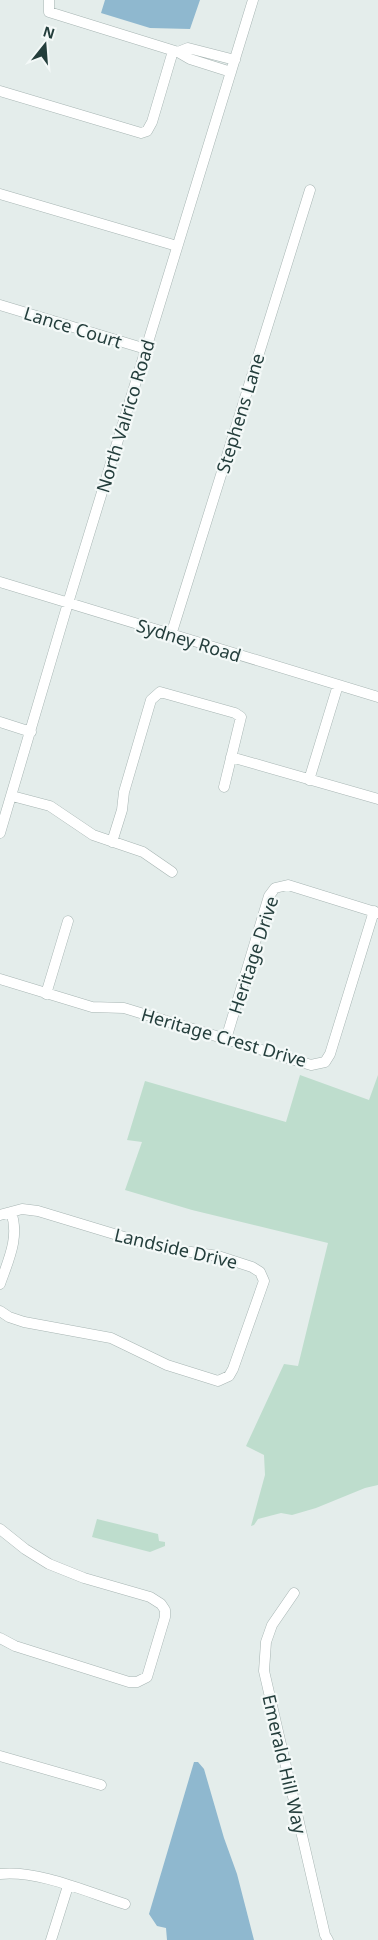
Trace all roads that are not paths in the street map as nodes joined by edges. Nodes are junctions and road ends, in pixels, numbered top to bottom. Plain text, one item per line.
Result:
1 (49, 0) edge
2 (253, 0) edge
3 (202, 51) junction
4 (176, 52) junction
5 (235, 60) junction
6 (199, 62) junction
7 (231, 72) junction
8 (0, 91) edge
9 (310, 190) dead end
10 (0, 194) edge
11 (177, 246) junction
12 (0, 305) edge
13 (146, 349) junction
14 (0, 582) edge
15 (68, 603) junction
16 (171, 635) junction
17 (338, 685) junction
18 (378, 697) edge
19 (0, 722) edge
20 (0, 728) edge
21 (30, 735) junction
22 (231, 757) junction
23 (309, 780) junction
24 (224, 787) dead end
25 (12, 796) junction
26 (378, 799) edge
27 (0, 833) edge
28 (112, 842) junction
29 (172, 872) dead end
30 (376, 912) edge
31 (68, 921) dead end
32 (0, 979) edge
33 (46, 994) junction
34 (226, 1039) junction
35 (11, 1212) junction
36 (0, 1215) edge
37 (0, 1284) edge
38 (0, 1312) edge
39 (0, 1529) edge
40 (294, 1593) dead end
41 (0, 1638) edge
42 (0, 1756) edge
43 (101, 1785) dead end
44 (0, 1874) edge
45 (68, 1886) junction
46 (125, 1904) dead end
47 (51, 1940) edge
48 (328, 1940) edge

1 - 4 street
2 - 5 street, North Valrico Road
3 - 4 street
3 - 5 street
3 - 6 street
4 - 6 street
4 - 8 street
5 - 7 street, North Valrico Road
6 - 7 street
7 - 11 street, North Valrico Road
9 - 16 street, Stephens Lane
10 - 11 street
11 - 13 street, North Valrico Road
12 - 13 street, Lance Court
13 - 15 street, North Valrico Road
14 - 15 street, Sydney Road
15 - 16 street, Sydney Road
15 - 21 street, North Valrico Road
16 - 17 street, Sydney Road
17 - 18 street, Sydney Road
17 - 23 street
19 - 21 street
20 - 21 street
21 - 25 street, North Valrico Road
22 - 23 street
22 - 24 street
22 - 28 street
23 - 26 street
25 - 27 street, North Valrico Road
25 - 28 street
28 - 29 street
30 - 34 street, Heritage Crest Drive
30 - 34 street, Heritage Drive
31 - 33 street
32 - 33 street, Heritage Crest Drive
33 - 34 street, Heritage Crest Drive
35 - 36 street, Landside Drive
35 - 37 street
35 - 38 street, Landside Drive
39 - 41 street
40 - 48 street, Emerald Hill Way
42 - 43 street
44 - 45 street
45 - 46 street
45 - 47 street

